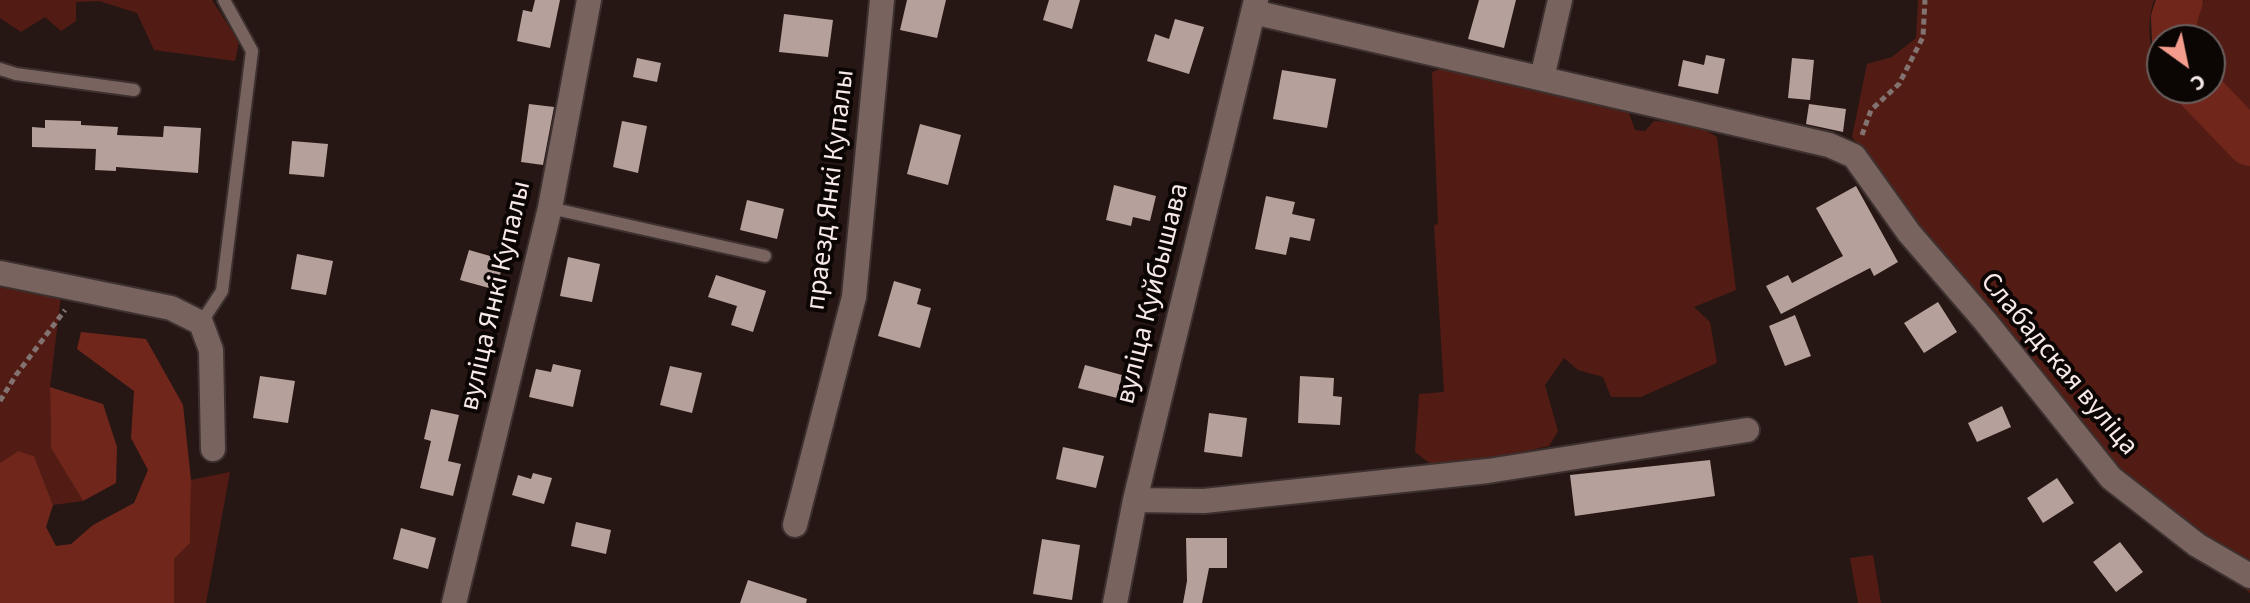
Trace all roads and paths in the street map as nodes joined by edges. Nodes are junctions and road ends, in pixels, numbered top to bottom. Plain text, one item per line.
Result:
1 (224, 0) edge
2 (589, 0) edge
3 (882, 0) edge
4 (1560, 0) edge
5 (1925, 0) edge
6 (1254, 6) edge
7 (0, 69) edge
8 (1542, 78) junction
9 (134, 90) dead end
10 (1854, 156) junction
11 (550, 208) junction
12 (765, 256) dead end
13 (0, 273) edge
14 (80, 290) junction
15 (201, 323) junction
16 (0, 401) edge
17 (1747, 430) dead end
18 (213, 449) dead end
19 (1135, 500) junction
20 (795, 525) dead end
21 (2250, 576) edge
22 (454, 603) edge
23 (1115, 603) edge

1 - 15 lane
2 - 11 street, вуліца Янкі Купалы
3 - 20 street, праезд Янкі Купалы
4 - 8 street
5 - 10 path
6 - 8 street
6 - 19 street, вуліца Куйбышава
7 - 9 lane
8 - 10 street
10 - 21 street, Слабадская вуліца
11 - 12 lane
11 - 22 street, вуліца Янкі Купалы
13 - 14 street
14 - 15 street
14 - 16 path
15 - 18 street
17 - 19 street
19 - 23 street, вуліца Куйбышава

